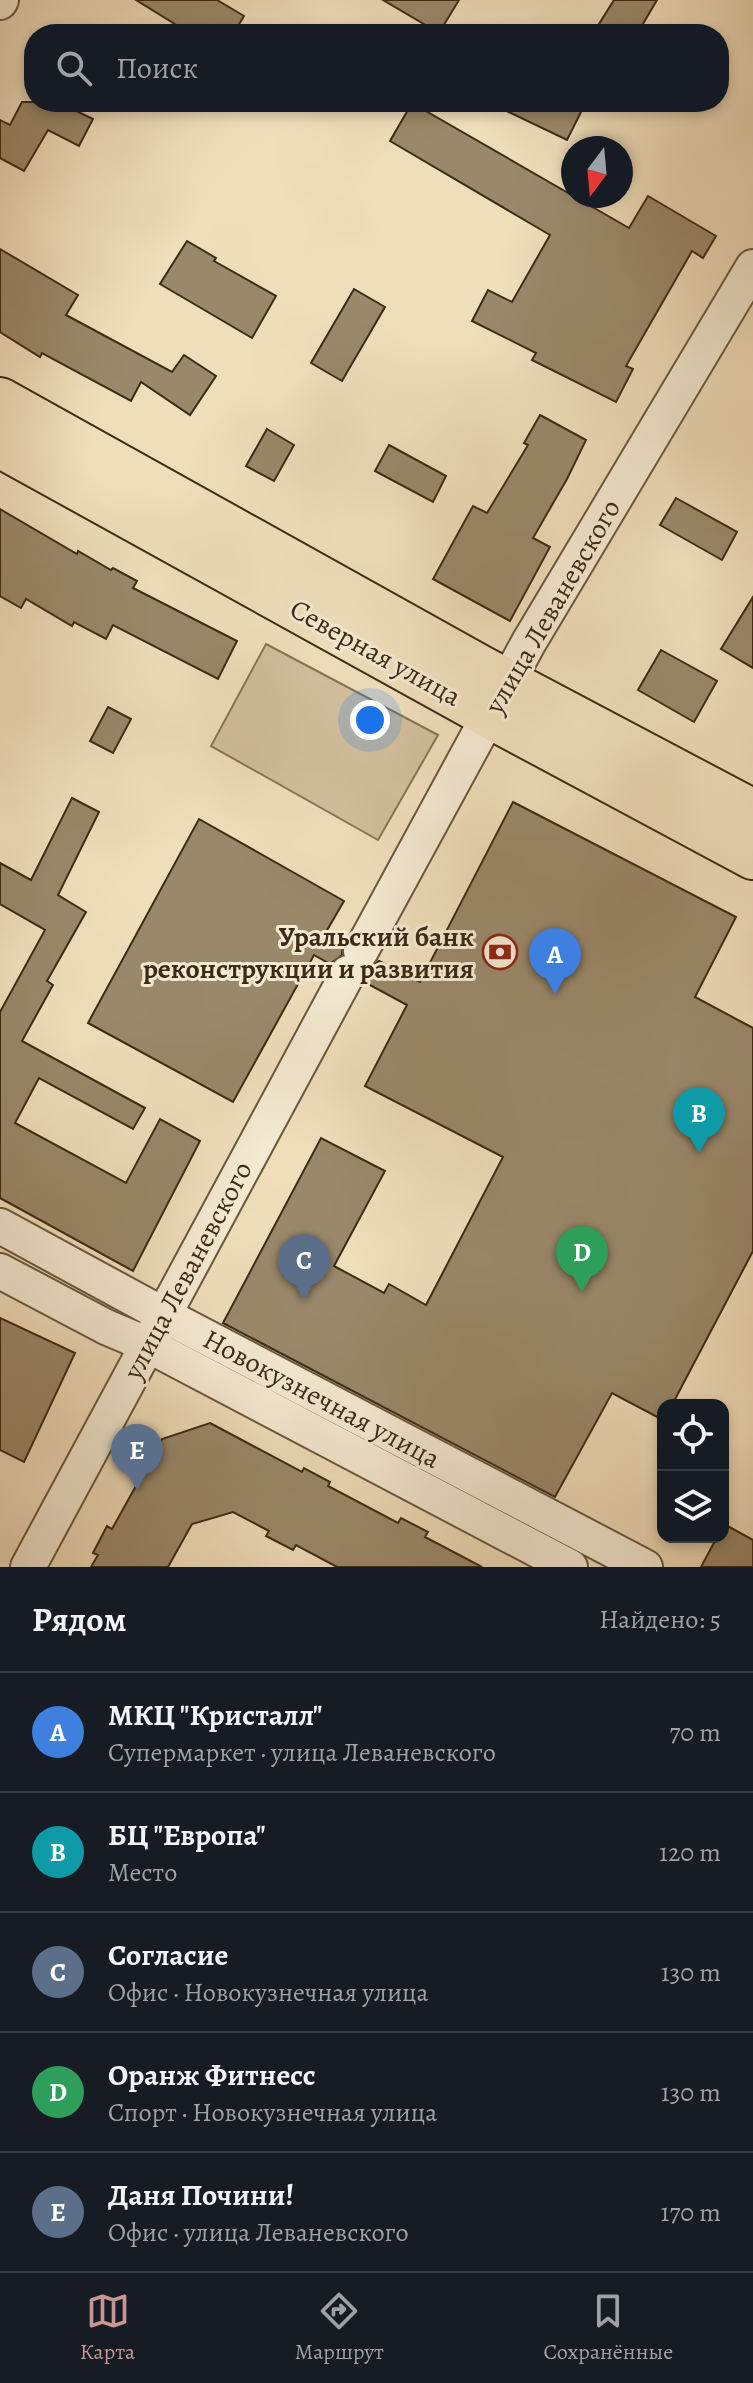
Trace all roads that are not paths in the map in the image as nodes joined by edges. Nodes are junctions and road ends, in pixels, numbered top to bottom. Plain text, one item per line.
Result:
1 (753, 267) edge
2 (0, 400) edge
3 (0, 445) edge
4 (497, 698) junction
5 (753, 812) edge
6 (753, 857) edge
7 (0, 1226) edge
8 (0, 1271) edge
9 (162, 1314) junction
10 (146, 1344) junction
11 (28, 1567) edge
12 (570, 1567) edge
13 (645, 1567) edge

1 - 4 street, улица Леваневского
2 - 4 main road, Северная улица
3 - 4 main road, Северная улица
4 - 5 main road, Северная улица
4 - 6 main road, Северная улица
4 - 9 street, улица Леваневского
7 - 9 street, Новокузнечная улица
8 - 10 street, Новокузнечная улица
9 - 10 street, улица Леваневского
9 - 13 street, Новокузнечная улица
10 - 11 street, улица Леваневского
10 - 12 street, Новокузнечная улица

